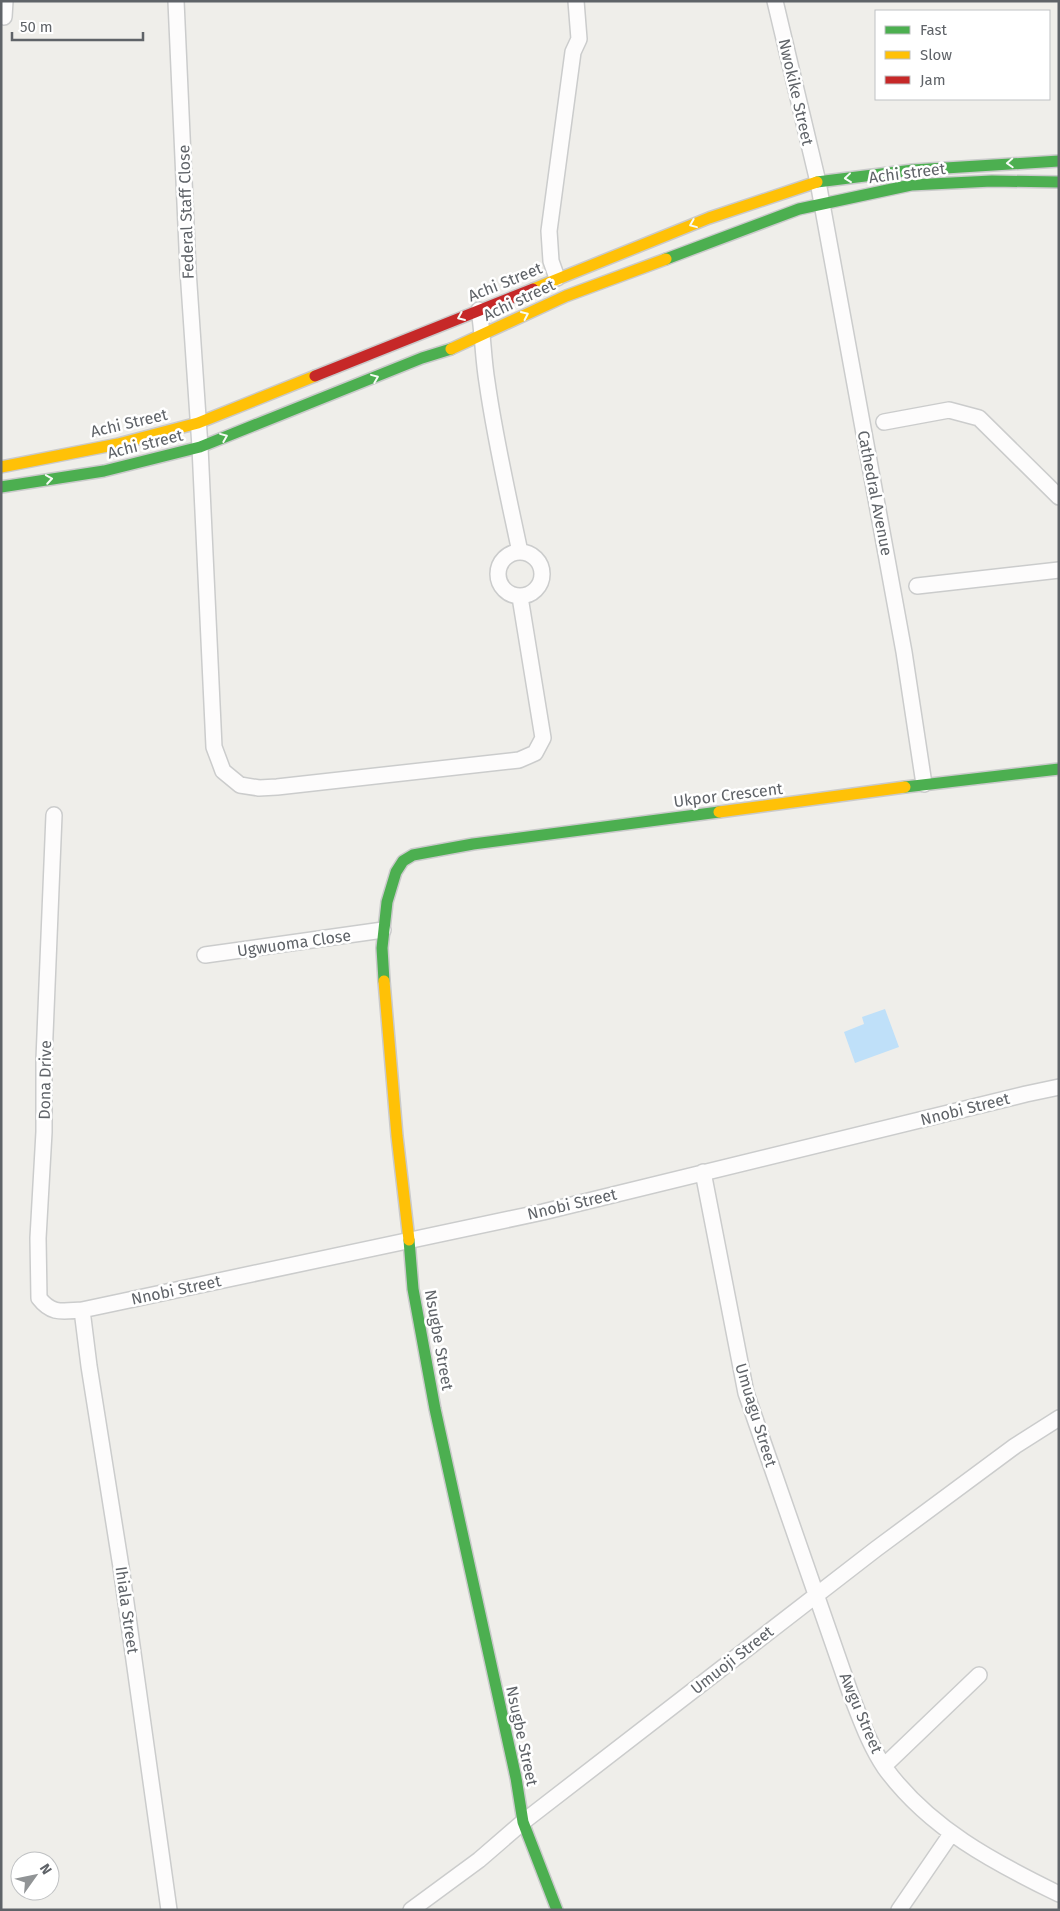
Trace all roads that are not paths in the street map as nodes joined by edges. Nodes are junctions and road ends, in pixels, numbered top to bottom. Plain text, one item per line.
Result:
1 (5, 1) edge
2 (176, 1) edge
3 (576, 1) edge
4 (775, 1) edge
5 (4, 17) dead end
6 (1059, 161) edge
7 (818, 182) junction
8 (1059, 182) edge
9 (821, 203) junction
10 (557, 278) junction
11 (479, 310) junction
12 (483, 334) junction
13 (884, 422) dead end
14 (198, 423) junction
15 (200, 447) junction
16 (1, 467) edge
17 (1, 486) edge
18 (1059, 496) edge
19 (520, 552) junction
20 (1059, 570) edge
21 (917, 586) dead end
22 (520, 597) junction
23 (1059, 769) edge
24 (924, 784) junction
25 (54, 815) dead end
26 (404, 860) joint
27 (383, 930) junction
28 (205, 955) dead end
29 (1059, 1087) edge
30 (703, 1172) junction
31 (409, 1239) junction
32 (82, 1310) junction
33 (1059, 1418) edge
34 (816, 1595) junction
35 (979, 1675) dead end
36 (884, 1766) junction
37 (523, 1822) junction
38 (951, 1834) junction
39 (1059, 1894) edge
40 (169, 1910) edge
41 (411, 1910) edge
42 (557, 1910) edge
43 (899, 1910) edge

1 - 5 street
2 - 14 street, Federal Staff Close
3 - 10 street
4 - 7 street, Nwokike Street
6 -> 7 street, Achi Street
7 - 9 street, Nwokike Street
7 -> 10 street, Achi Street
8 - 9 street, Achi street
12 -> 9 street, Achi street
9 - 24 street, Cathedral Avenue
10 - 11 street, Achi Street
11 - 12 street
11 -> 14 street, Achi Street
15 -> 12 street, Achi street
12 - 19 street
13 - 18 street
14 - 15 street, Federal Staff Close
14 - 16 street, Achi Street
17 -> 15 street, Achi street
15 - 22 street, Federal Staff Close
19 - 22 street
19 - 22 street
20 - 21 street
23 - 24 street, Ukpor Crescent
24 - 26 street, Ukpor Crescent
25 - 32 street, Dona Drive
26 - 27 street, Nsugbe Street
27 - 28 street, Ugwuoma Close
27 - 31 street, Nsugbe Street
29 - 30 street, Nnobi Street
30 - 31 street, Nnobi Street
30 - 34 street, Umuagu Street
31 - 32 street, Nnobi Street
31 - 37 street, Nsugbe Street
32 - 40 street, Ihiala Street
33 - 34 street, Umuoji Street
34 - 36 street, Awgu Street
34 - 37 street, Umuoji Street
35 - 36 street
36 - 38 street, Awgu Street
37 - 41 street, Umuoji Street
37 - 42 street, Nsugbe Street
38 - 39 street, Awgu Street
38 - 43 street

